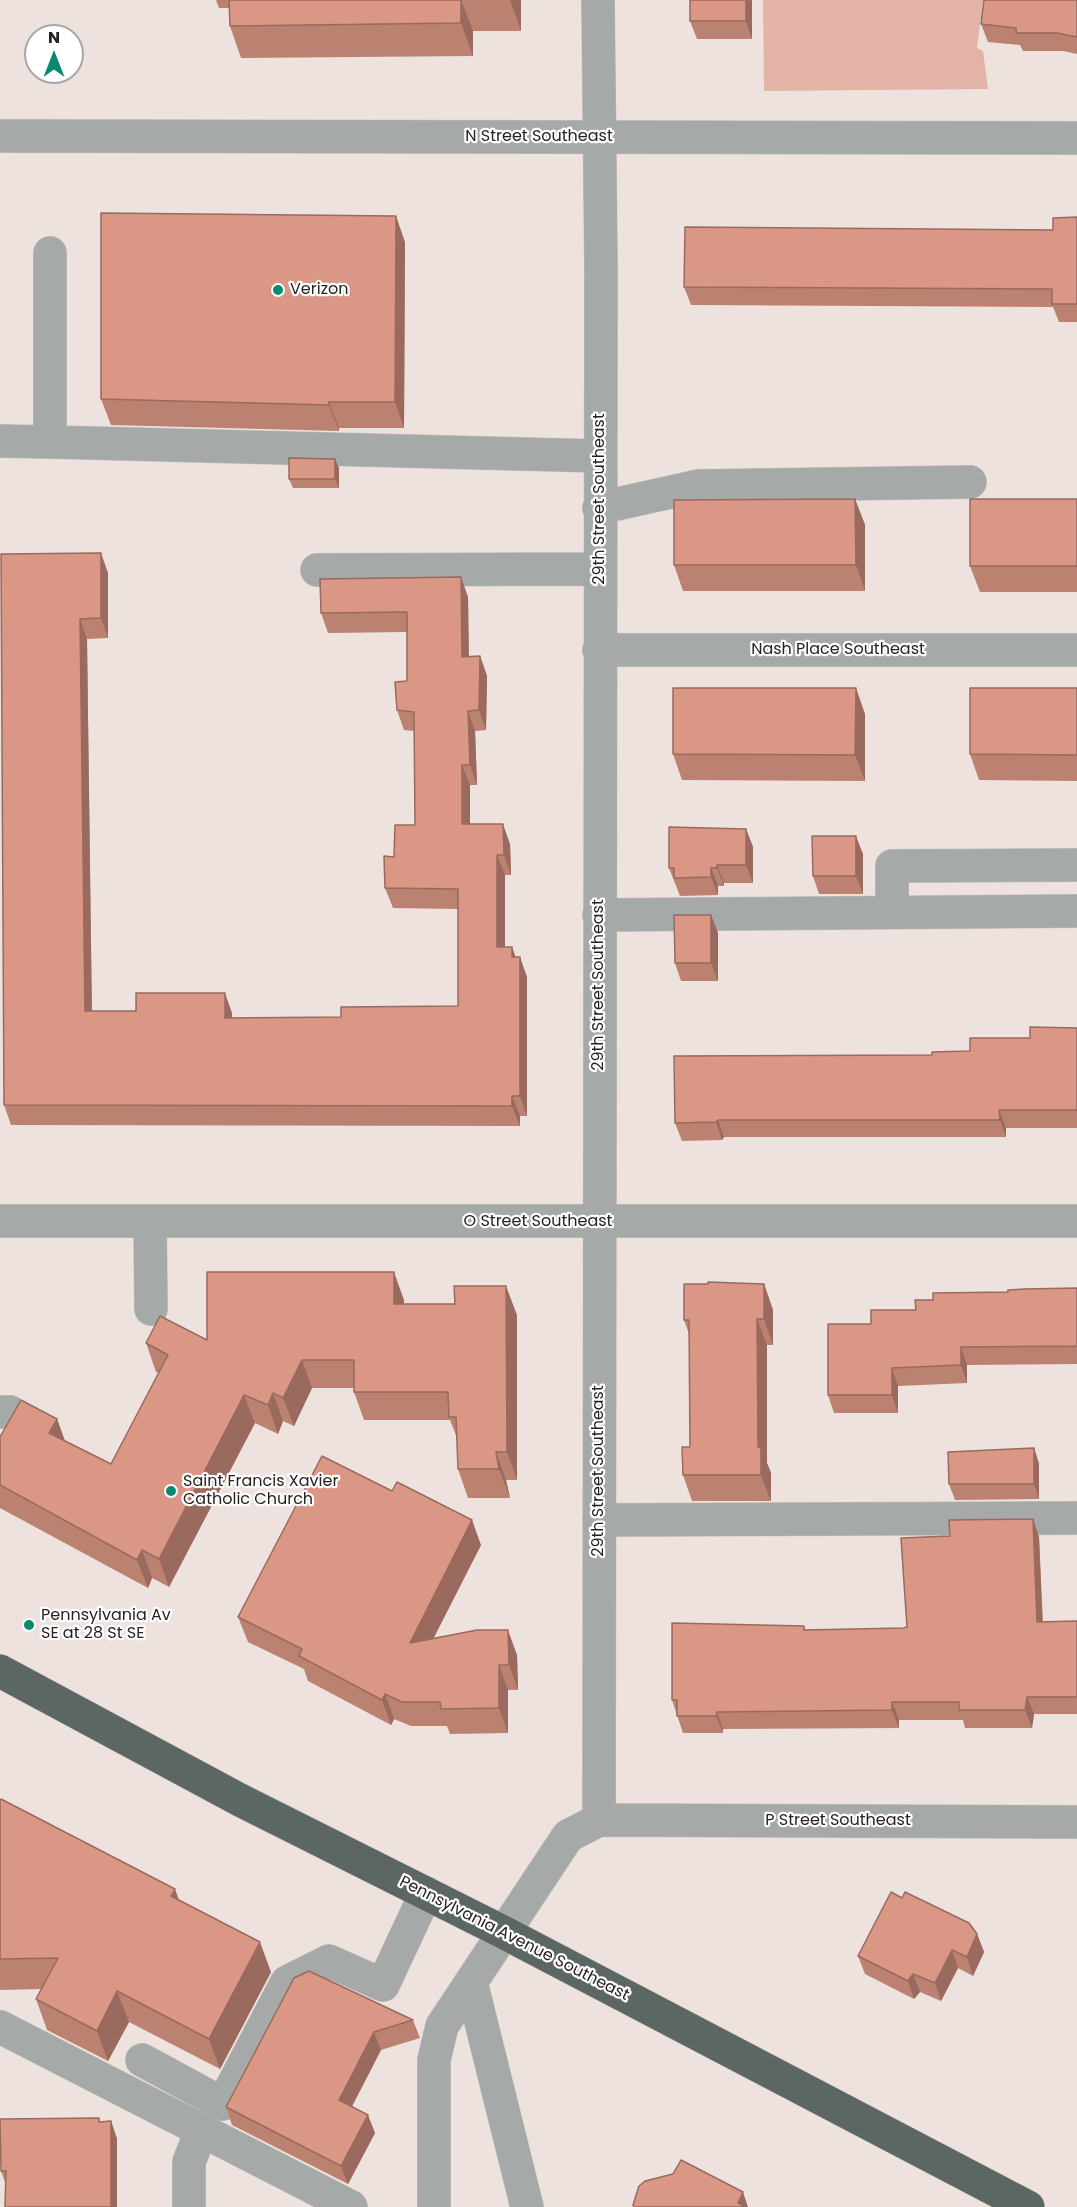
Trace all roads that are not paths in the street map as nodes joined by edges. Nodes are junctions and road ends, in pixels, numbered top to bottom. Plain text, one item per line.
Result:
1 (598, 0) edge
2 (0, 136) edge
3 (600, 137) junction
4 (1077, 138) edge
5 (50, 253) dead end
6 (0, 441) edge
7 (50, 442) junction
8 (600, 456) junction
9 (969, 482) dead end
10 (599, 508) junction
11 (599, 569) junction
12 (317, 570) dead end
13 (599, 650) junction
14 (1077, 650) edge
15 (1077, 865) edge
16 (1077, 911) edge
17 (892, 912) junction
18 (599, 915) junction
19 (0, 1221) edge
20 (150, 1221) junction
21 (1077, 1221) edge
22 (599, 1222) junction
23 (151, 1309) dead end
24 (1077, 1518) edge
25 (599, 1520) junction
26 (0, 1671) edge
27 (599, 1820) junction
28 (1077, 1822) edge
29 (426, 1893) junction
30 (502, 1932) junction
31 (471, 1982) junction
32 (0, 2027) edge
33 (142, 2060) dead end
34 (201, 2131) junction
35 (189, 2207) edge
36 (351, 2207) edge
37 (434, 2207) edge
38 (527, 2207) edge
39 (1028, 2207) edge

1 - 3 street, 29th Street Southeast
2 - 3 street, N Street Southeast
3 - 4 street, N Street Southeast
3 - 8 street, 29th Street Southeast
5 - 7 street
6 - 7 street
7 - 8 street
8 - 10 street, 29th Street Southeast
9 - 10 street
10 - 11 street, 29th Street Southeast
11 - 12 street
11 - 13 street, 29th Street Southeast
13 - 14 street, Nash Place Southeast
13 - 18 street, 29th Street Southeast
15 - 17 street
16 - 17 street
17 - 18 street
18 - 22 street, 29th Street Southeast
19 - 20 street, O Street Southeast
20 - 22 street, O Street Southeast
20 - 23 street
21 - 22 street, O Street Southeast
22 - 25 street, 29th Street Southeast
24 - 25 street
25 - 27 street, 29th Street Southeast
26 - 29 highway, Pennsylvania Avenue Southeast
27 - 28 street, P Street Southeast
27 - 30 street
29 - 30 highway, Pennsylvania Avenue Southeast
29 - 33 street
30 - 31 street
30 - 39 highway, Pennsylvania Avenue Southeast
31 - 37 street
31 - 38 street
32 - 34 street
34 - 35 street
34 - 36 street

